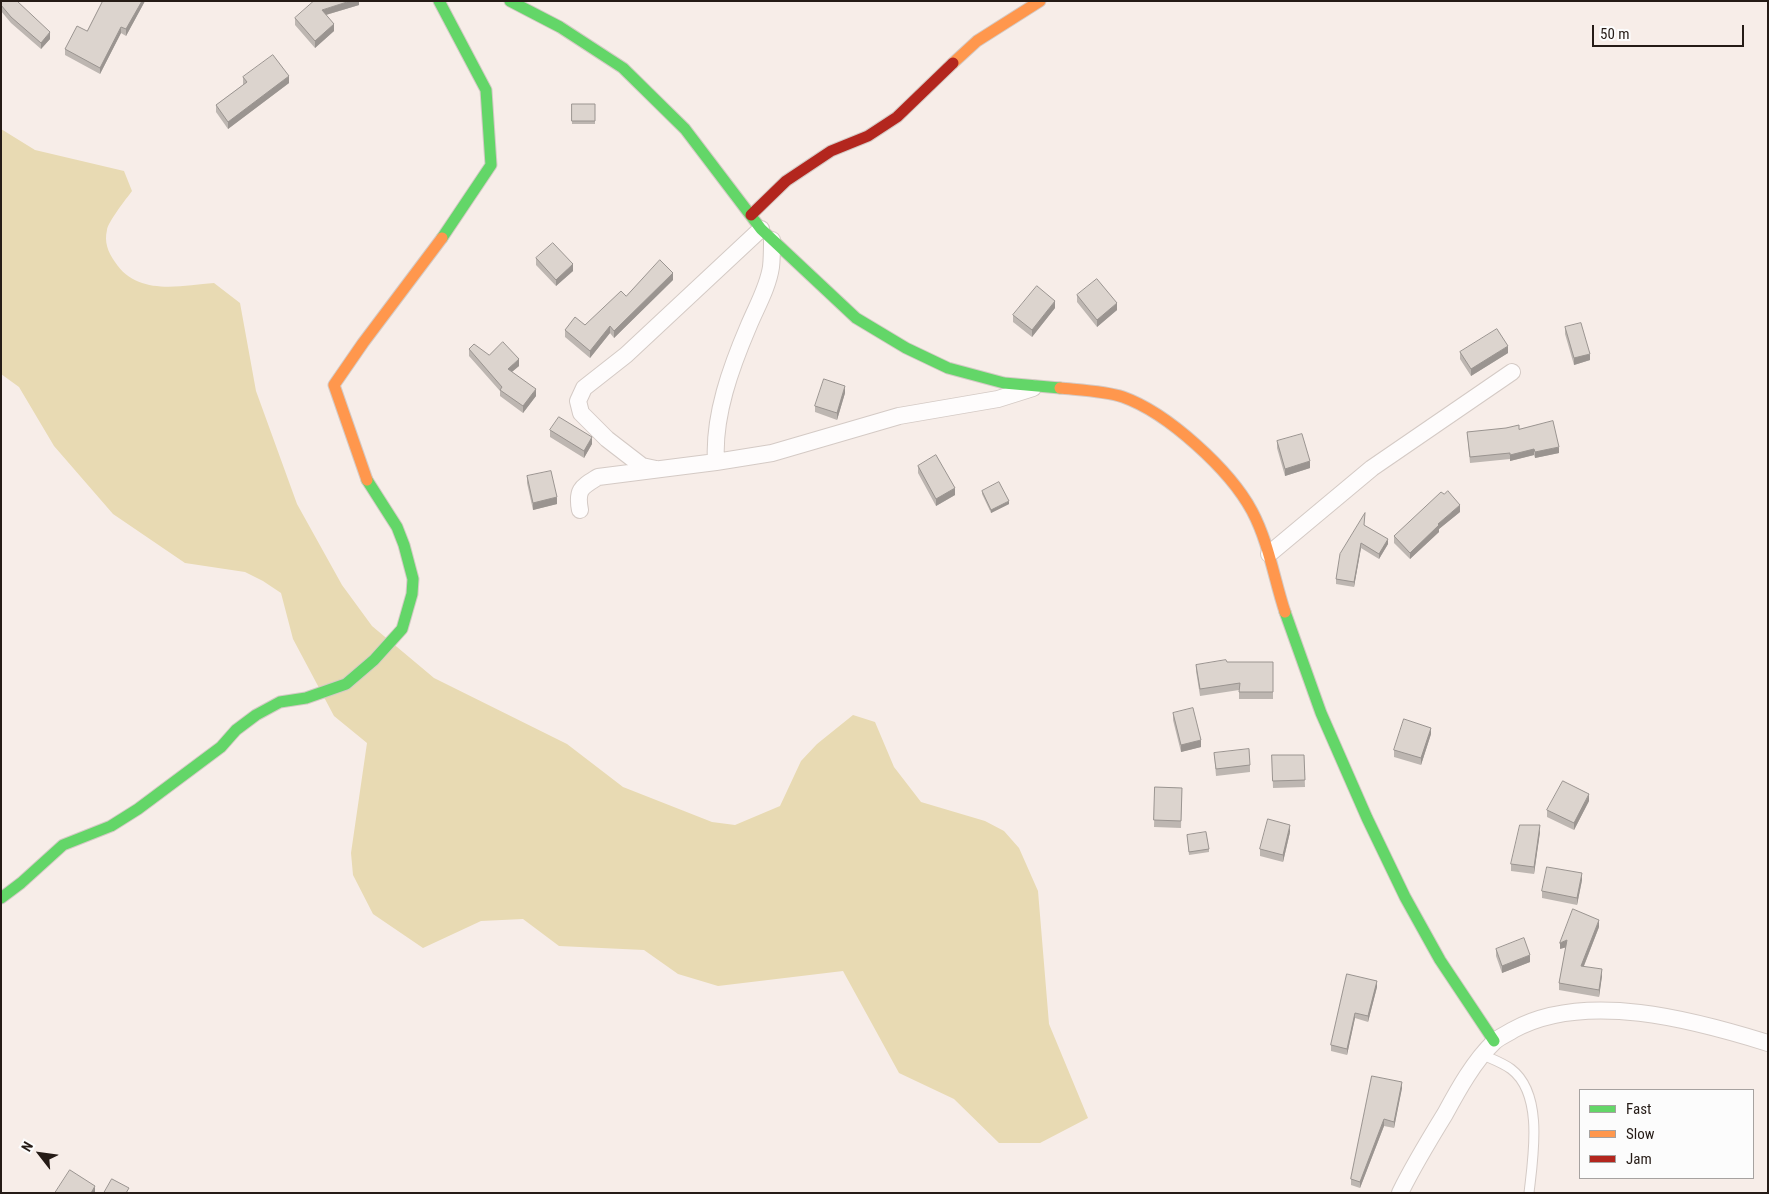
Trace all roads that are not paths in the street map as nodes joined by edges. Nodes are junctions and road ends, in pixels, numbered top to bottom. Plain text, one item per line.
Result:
1 (439, 1) edge
2 (510, 1) edge
3 (1040, 1) edge
4 (751, 215) junction
5 (766, 234) junction
6 (1512, 372) dead end
7 (1038, 387) junction
8 (716, 462) junction
9 (658, 469) junction
10 (580, 510) dead end
11 (1269, 554) junction
12 (1, 898) edge
13 (1494, 1041) junction
14 (1768, 1042) edge
15 (1483, 1055) junction
16 (1400, 1193) edge
17 (1529, 1193) edge

1 - 12 street
2 - 4 street
3 - 4 street
4 - 5 street
5 - 7 street
5 - 8 street
5 - 9 street
6 - 11 street
7 - 8 street
7 - 11 street
8 - 9 street
9 - 10 street
11 - 13 street
13 - 14 street
13 - 15 street
15 - 16 street
15 - 17 lane

